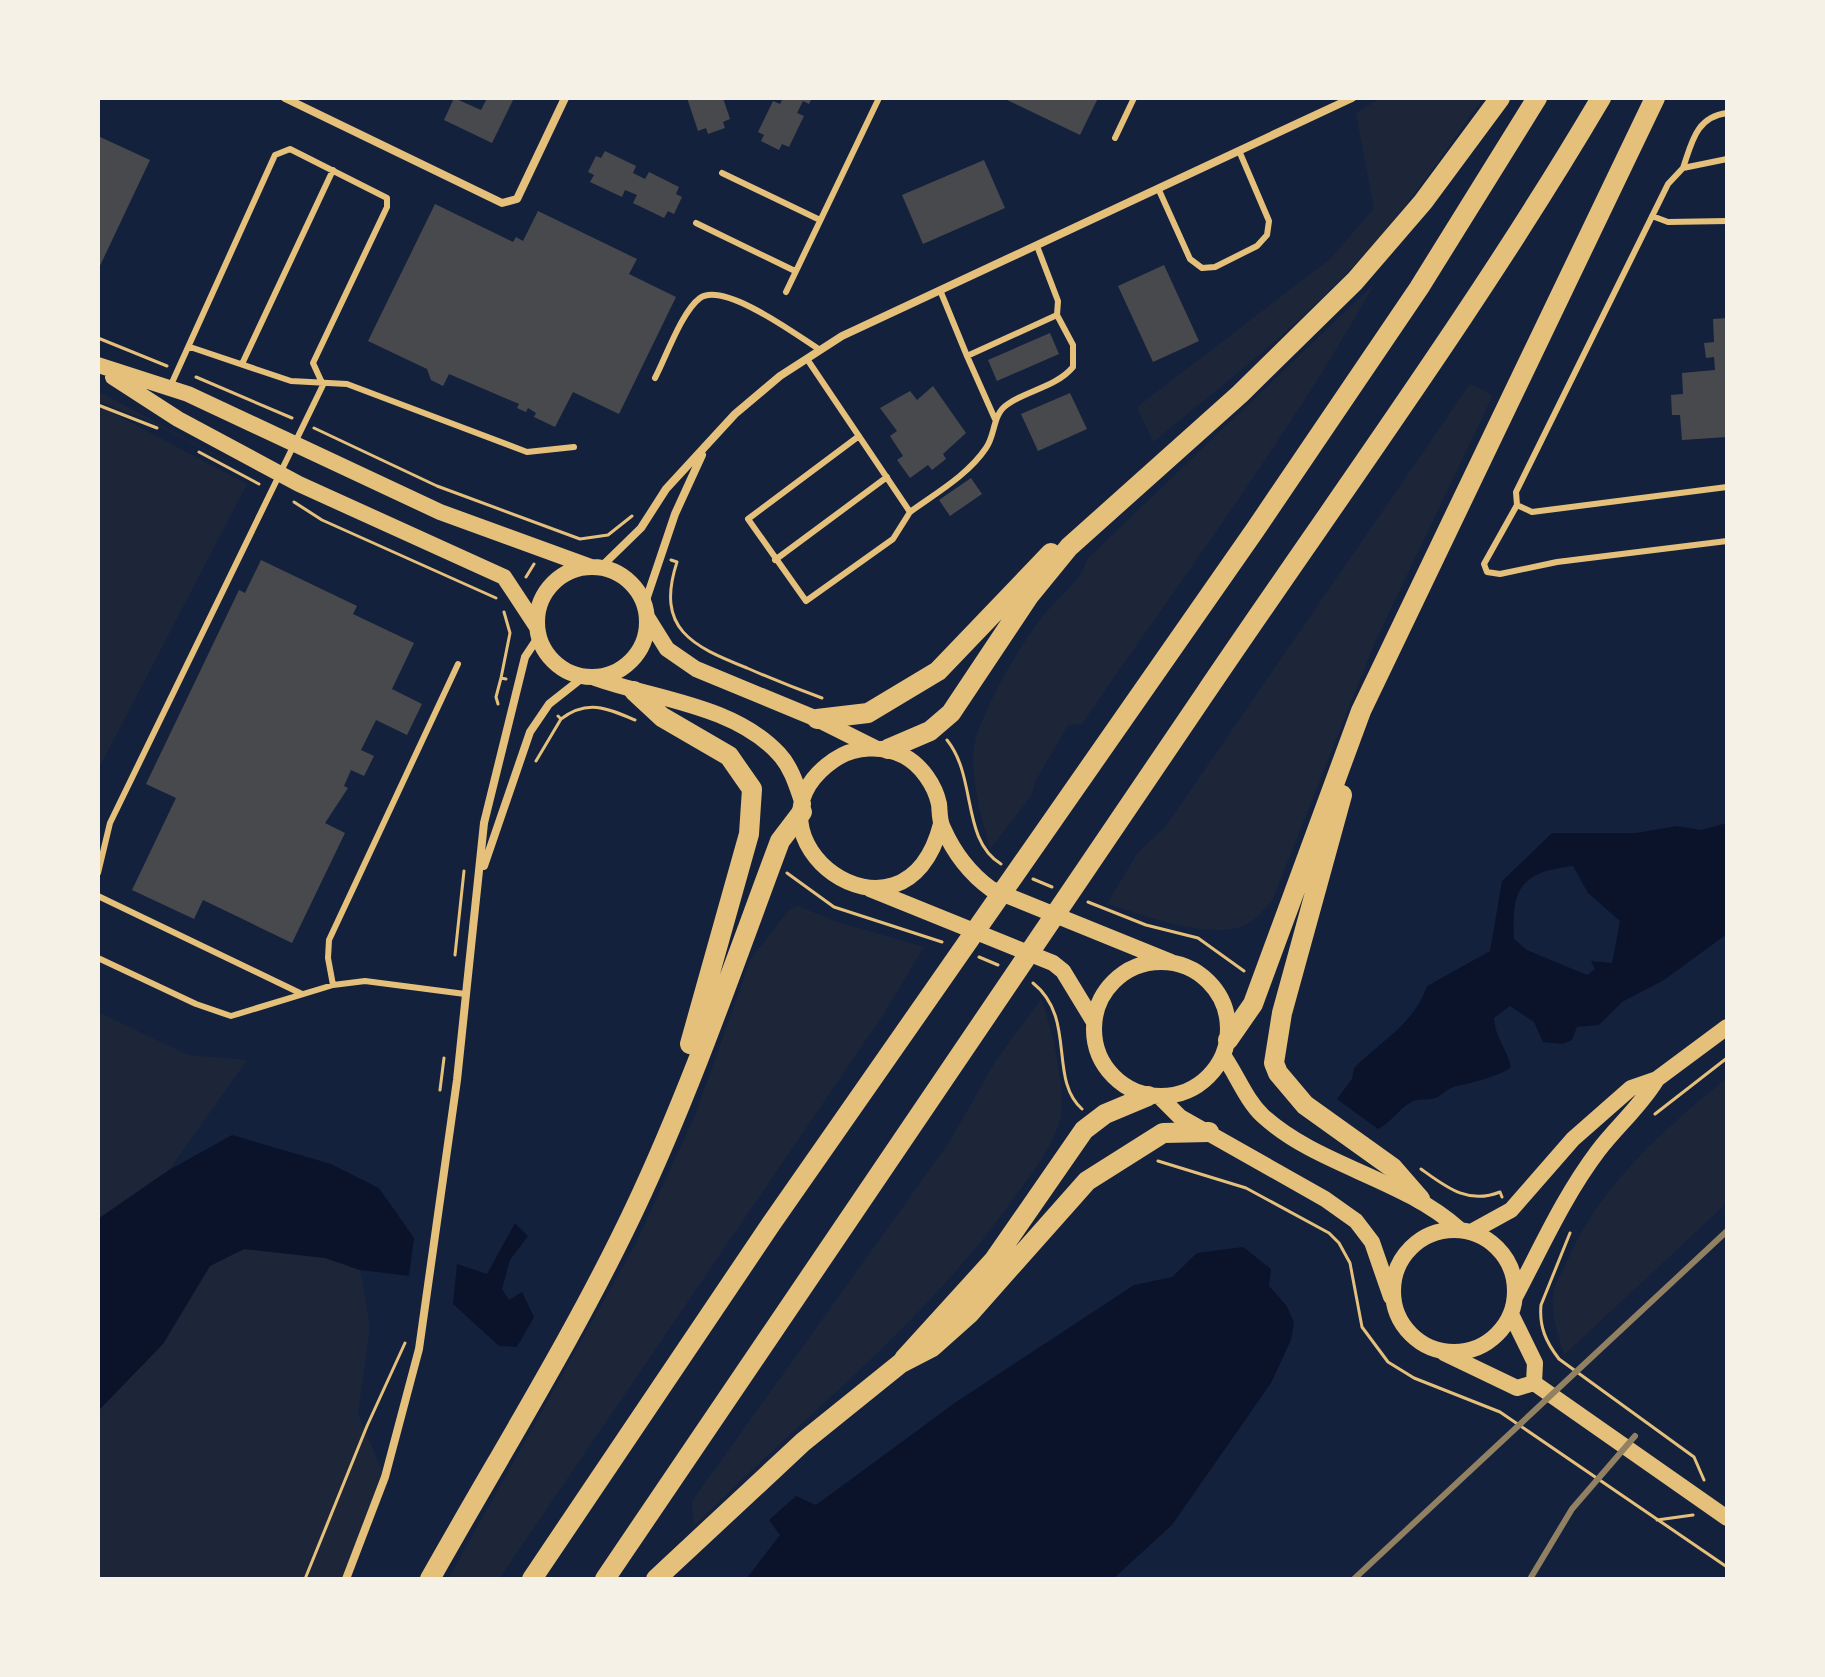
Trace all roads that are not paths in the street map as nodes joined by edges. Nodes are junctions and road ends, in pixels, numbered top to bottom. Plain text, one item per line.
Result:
1 (285, 98) edge
2 (565, 98) edge
3 (879, 98) edge
4 (1134, 98) edge
5 (1352, 98) edge
6 (1500, 98) edge
7 (1537, 98) edge
8 (1601, 98) edge
9 (1655, 98) edge
10 (1727, 113) edge
11 (1115, 138) dead end
12 (1240, 153) junction
13 (1727, 159) edge
14 (1683, 168) junction
15 (333, 170) junction
16 (722, 173) dead end
17 (1158, 188) junction
18 (1652, 216) junction
19 (820, 220) junction
20 (1727, 221) edge
21 (696, 223) dead end
22 (1037, 246) junction
23 (795, 271) junction
24 (940, 290) junction
25 (786, 292) dead end
26 (1057, 315) junction
27 (190, 347) junction
28 (820, 350) junction
29 (967, 356) junction
30 (807, 359) junction
31 (242, 364) junction
32 (98, 366) edge
33 (655, 378) dead end
34 (323, 385) junction
35 (170, 389) junction
36 (995, 419) junction
37 (859, 436) junction
38 (296, 443) junction
39 (574, 447) dead end
40 (704, 450) junction
41 (280, 473) junction
42 (887, 477) junction
43 (1727, 487) edge
44 (1517, 505) junction
45 (1111, 507) junction
46 (910, 512) junction
47 (1727, 541) edge
48 (775, 560) junction
49 (595, 568) junction
50 (646, 612) junction
51 (538, 631) junction
52 (1399, 633) junction
53 (458, 664) dead end
54 (589, 678) junction
55 (634, 691) junction
56 (817, 719) junction
57 (882, 749) junction
58 (802, 808) junction
59 (941, 824) junction
60 (98, 873) edge
61 (478, 886) junction
62 (864, 887) junction
63 (98, 896) edge
64 (98, 958) edge
65 (1171, 962) junction
66 (333, 985) junction
67 (302, 994) junction
68 (465, 994) junction
69 (1094, 1022) junction
70 (1727, 1027) edge
71 (1226, 1047) junction
72 (1657, 1079) junction
73 (1154, 1096) junction
74 (672, 1117) junction
75 (1209, 1132) junction
76 (1420, 1199) junction
77 (1465, 1230) junction
78 (1515, 1297) junction
79 (1392, 1300) junction
80 (1511, 1314) junction
81 (1439, 1351) junction
82 (901, 1363) junction
83 (1534, 1383) junction
84 (1722, 1515) edge
85 (346, 1579) edge
86 (430, 1579) edge
87 (532, 1579) edge
88 (605, 1579) edge
89 (656, 1579) edge

1 - 2 street
3 - 19 lane
4 - 11 lane
5 - 12 street
6 - 45 highway
7 - 87 highway
8 - 88 highway
9 - 52 highway
10 - 14 lane
12 - 17 street
12 - 17 lane
13 - 14 lane
14 - 18 lane
15 - 27 lane
15 - 31 lane
15 - 34 lane
16 - 19 lane
17 - 22 street
18 - 20 lane
18 - 44 lane
19 - 23 lane
21 - 23 lane
22 - 24 street
22 - 26 lane
23 - 25 lane
24 - 28 street
24 - 29 lane
26 - 29 lane
26 - 36 lane
27 - 31 lane
27 - 35 lane
28 - 30 street
28 - 33 lane
29 - 36 lane
30 - 37 lane
30 - 40 street
31 - 34 lane
32 - 35 main road
32 - 41 main road
34 - 38 lane
34 - 39 lane
35 - 38 main road
36 - 46 lane
37 - 42 lane
37 - 48 lane
38 - 41 lane
38 - 49 main road
40 - 49 street
40 - 50 street
41 - 51 main road
41 - 60 lane
42 - 46 lane
42 - 48 lane
43 - 44 lane
44 - 47 lane
45 - 56 highway
45 - 57 highway
46 - 48 lane
49 - 50 main road
49 - 51 main road
50 - 54 main road
50 - 56 main road
51 - 54 main road
51 - 61 street
52 - 71 highway
52 - 76 highway
53 - 66 lane
54 - 55 main road
54 - 61 street
55 - 58 main road
55 - 74 highway
56 - 57 main road
57 - 58 main road
57 - 59 main road
58 - 62 main road
58 - 74 highway
59 - 62 main road
59 - 65 main road
61 - 68 street
62 - 69 main road
63 - 67 lane
64 - 67 lane
65 - 69 main road
65 - 71 main road
66 - 67 lane
66 - 68 lane
68 - 85 street
69 - 73 main road
70 - 72 main road
71 - 73 main road
71 - 76 main road
72 - 77 main road
72 - 78 main road
73 - 75 main road
73 - 82 highway
74 - 86 highway
75 - 79 main road
75 - 82 highway
76 - 77 main road
77 - 78 main road
77 - 79 main road
78 - 80 main road
79 - 81 main road
80 - 81 main road
80 - 83 main road
81 - 83 main road
82 - 89 highway
83 - 84 main road

